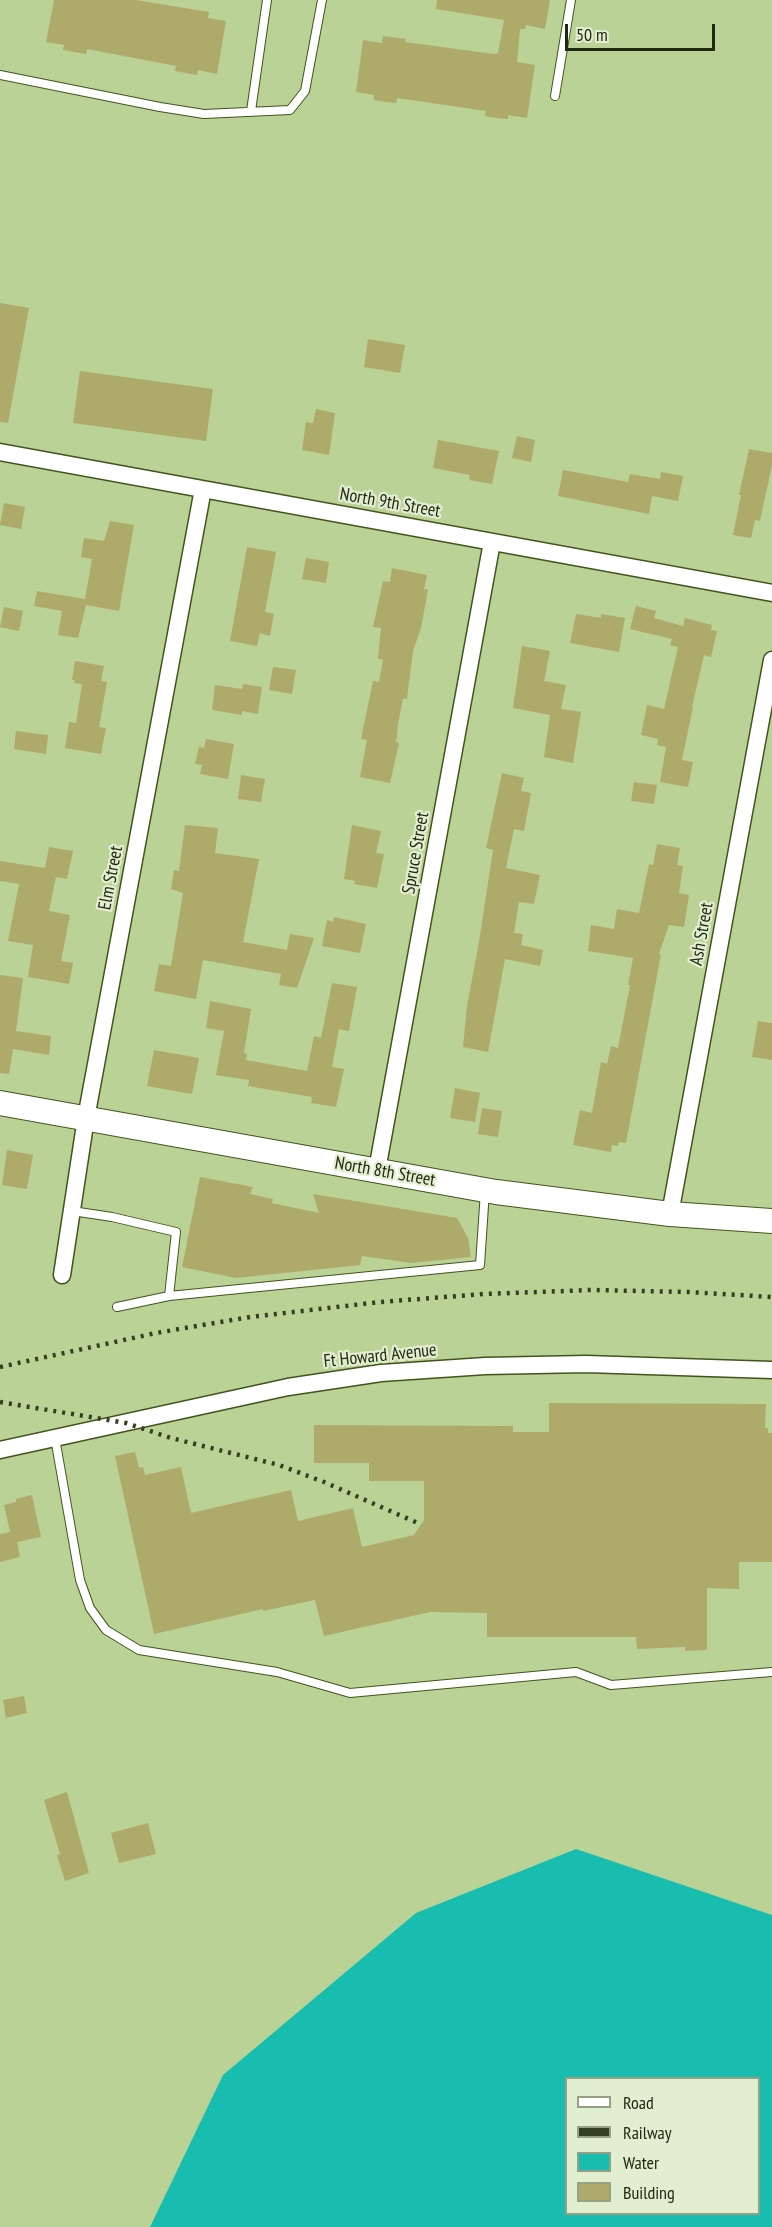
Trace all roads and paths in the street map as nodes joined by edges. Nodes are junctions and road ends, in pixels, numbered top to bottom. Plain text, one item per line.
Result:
1 (267, 0) edge
2 (322, 0) edge
3 (571, 0) edge
4 (0, 75) edge
5 (555, 96) dead end
6 (251, 111) junction
7 (0, 452) edge
8 (203, 489) junction
9 (492, 542) junction
10 (772, 593) edge
11 (772, 660) edge
12 (0, 1103) edge
13 (86, 1118) junction
14 (377, 1170) junction
15 (485, 1190) junction
16 (72, 1211) junction
17 (670, 1214) junction
18 (772, 1221) edge
19 (62, 1275) dead end
20 (169, 1296) junction
21 (117, 1306) dead end
22 (772, 1370) edge
23 (55, 1438) junction
24 (0, 1450) edge
25 (772, 1672) edge

1 - 6 lane
2 - 6 lane
3 - 5 lane
4 - 6 lane
7 - 8 street, North 9th Street
8 - 9 street, North 9th Street
8 - 13 street, Elm Street
9 - 10 street, North 9th Street
9 - 14 street, Spruce Street
11 - 17 street, Ash Street
12 - 13 main road, North 8th Street
13 - 14 main road, North 8th Street
13 - 16 street, Elm Street
14 - 15 main road, North 8th Street
15 - 17 main road, North 8th Street
15 - 20 lane
16 - 19 street, Elm Street
16 - 20 lane
17 - 18 main road, North 8th Street
20 - 21 lane
22 - 23 street, Ft Howard Avenue
23 - 24 street, Ft Howard Avenue
23 - 25 lane

